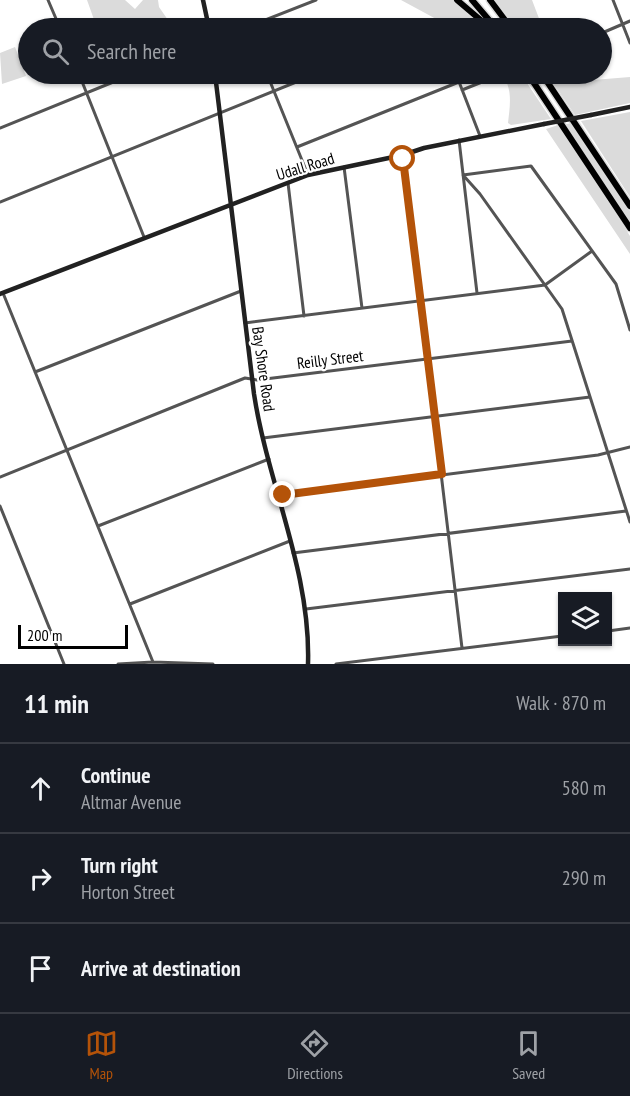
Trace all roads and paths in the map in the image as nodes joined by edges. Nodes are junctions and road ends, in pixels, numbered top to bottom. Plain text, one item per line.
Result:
1 (48, 0) edge
2 (203, 0) edge
3 (316, 0) edge
4 (457, 0) edge
5 (474, 0) edge
6 (490, 0) edge
7 (613, 0) edge
8 (56, 18) edge
9 (207, 18) edge
10 (272, 18) edge
11 (480, 18) edge
12 (486, 18) edge
13 (504, 18) edge
14 (630, 21) edge
15 (623, 24) junction
16 (612, 29) edge
17 (630, 43) edge
18 (83, 84) edge
19 (109, 84) edge
20 (215, 84) edge
21 (271, 84) edge
22 (291, 84) edge
23 (454, 84) edge
24 (460, 84) edge
25 (477, 84) edge
26 (535, 84) edge
27 (549, 84) edge
28 (462, 90) junction
29 (274, 91) junction
30 (87, 93) junction
31 (630, 107) edge
32 (219, 113) junction
33 (0, 128) edge
34 (480, 136) junction
35 (459, 140) junction
36 (297, 147) junction
37 (403, 155) junction
38 (112, 157) junction
39 (344, 166) junction
40 (308, 175) junction
41 (463, 175) junction
42 (287, 183) junction
43 (0, 202) edge
44 (230, 204) junction
45 (630, 206) edge
46 (630, 228) edge
47 (144, 237) junction
48 (592, 251) junction
49 (545, 285) junction
50 (241, 291) junction
51 (2, 293) edge
52 (477, 293) junction
53 (420, 300) junction
54 (362, 308) junction
55 (304, 315) junction
56 (245, 323) junction
57 (630, 330) edge
58 (572, 341) junction
59 (427, 359) junction
60 (35, 372) junction
61 (252, 379) junction
62 (590, 397) junction
63 (434, 416) junction
64 (263, 438) junction
65 (630, 447) edge
66 (66, 450) junction
67 (608, 454) junction
68 (269, 459) junction
69 (442, 474) junction
70 (0, 477) edge
71 (278, 496) junction
72 (0, 506) edge
73 (626, 511) junction
74 (630, 522) edge
75 (98, 526) junction
76 (449, 532) junction
77 (290, 540) junction
78 (293, 553) junction
79 (630, 569) edge
80 (455, 590) junction
81 (130, 604) junction
82 (306, 609) junction
83 (630, 628) edge
84 (612, 630) edge
85 (558, 636) edge
86 (462, 648) junction
87 (153, 662) junction
88 (64, 664) edge
89 (118, 664) edge
90 (213, 664) edge
91 (308, 664) edge
92 (336, 664) edge

1 - 8 street
2 - 9 street
3 - 10 street
4 - 11 highway
5 - 12 highway
6 - 13 highway
7 - 15 street
14 - 15 street
15 - 16 street
15 - 17 street
18 - 30 street
19 - 30 street
20 - 32 street, Bay Shore Road
21 - 29 street
22 - 29 street
23 - 36 street
24 - 28 street
25 - 28 street
26 - 46 highway
27 - 45 highway
28 - 34 street
29 - 32 street
29 - 36 street
30 - 33 street
30 - 38 street
31 - 34 street, Udall Road, bridge
32 - 38 street
32 - 44 street, Bay Shore Road
34 - 35 street, Udall Road
35 - 37 street, Udall Road
35 - 41 street
36 - 40 street
37 - 39 street, Udall Road
37 - 53 street
38 - 43 street
38 - 47 street
39 - 40 street, Udall Road
39 - 54 street
40 - 42 street, Udall Road
41 - 48 street
41 - 49 street
41 - 52 street
42 - 44 street, Udall Road
42 - 55 street
44 - 47 street, Udall Road
44 - 50 street, Bay Shore Road
47 - 51 street, Udall Road
48 - 49 street
48 - 57 street
49 - 52 street
49 - 58 street
50 - 56 street, Bay Shore Road
50 - 60 street
51 - 60 street
52 - 53 street
53 - 54 street
53 - 59 street
54 - 55 street
55 - 56 street
56 - 61 street, Bay Shore Road
58 - 59 street, Reilly Street
58 - 62 street
59 - 61 street, Reilly Street
59 - 63 street
60 - 66 street
61 - 64 street, Bay Shore Road
61 - 66 street, Reilly Street
62 - 63 street
62 - 67 street
63 - 64 street
63 - 69 street
64 - 68 street, Bay Shore Road
65 - 67 street
66 - 70 street, Reilly Street
66 - 75 street
67 - 69 street
67 - 73 street
68 - 71 street, Bay Shore Road
68 - 75 street
69 - 71 street
69 - 76 street
71 - 77 street, Bay Shore Road
72 - 88 street
73 - 74 street
73 - 76 street
75 - 81 street
76 - 78 street
76 - 80 street
77 - 78 street, Bay Shore Road
77 - 81 street
78 - 82 street, Bay Shore Road
79 - 80 street
80 - 82 street
80 - 86 street
81 - 87 street
82 - 91 street, Bay Shore Road
83 - 84 street
85 - 86 street
86 - 92 street
87 - 89 street
87 - 90 street

